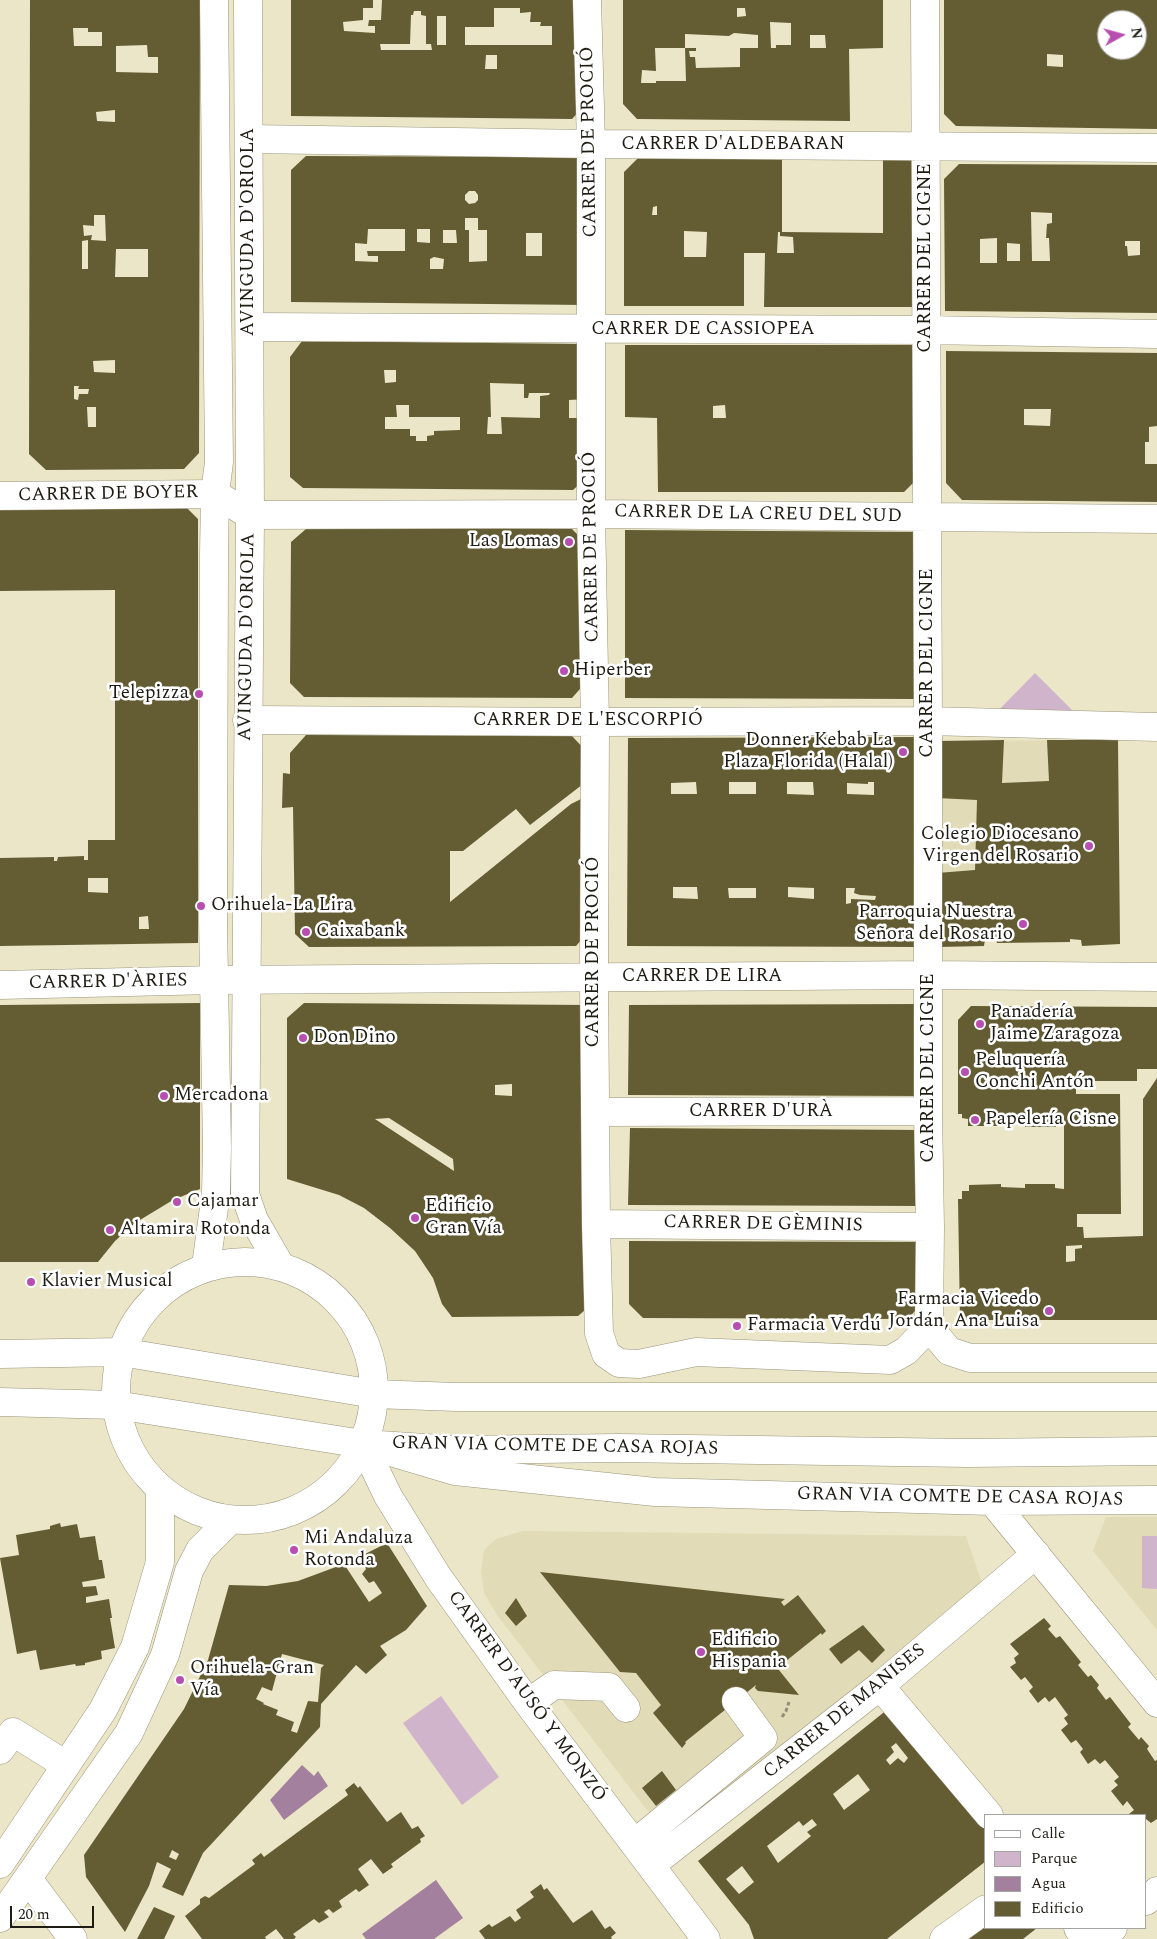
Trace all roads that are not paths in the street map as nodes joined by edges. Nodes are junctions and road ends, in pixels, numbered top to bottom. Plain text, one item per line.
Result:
1 (214, 0) edge
2 (248, 0) edge
3 (587, 0) edge
4 (925, 0) edge
5 (249, 139) junction
6 (591, 144) junction
7 (926, 146) junction
8 (1157, 148) edge
9 (250, 327) junction
10 (591, 330) junction
11 (926, 330) junction
12 (1157, 334) edge
13 (216, 494) junction
14 (0, 496) edge
15 (591, 514) junction
16 (250, 515) junction
17 (928, 517) junction
18 (1157, 518) edge
19 (248, 720) junction
20 (928, 721) junction
21 (595, 722) junction
22 (1157, 728) edge
23 (929, 975) junction
24 (1157, 977) edge
25 (594, 978) junction
26 (215, 980) junction
27 (247, 980) junction
28 (0, 985) edge
29 (928, 1111) junction
30 (595, 1112) junction
31 (596, 1224) junction
32 (930, 1227) junction
33 (280, 1265) junction
34 (206, 1266) junction
35 (929, 1327) junction
36 (121, 1352) junction
37 (0, 1354) edge
38 (1157, 1358) edge
39 (374, 1394) junction
40 (1157, 1398) edge
41 (0, 1402) edge
42 (116, 1405) junction
43 (363, 1444) junction
44 (1157, 1451) edge
45 (160, 1489) junction
46 (1157, 1500) edge
47 (992, 1501) junction
48 (230, 1520) junction
49 (1036, 1554) junction
50 (880, 1686) junction
51 (736, 1701) dead end
52 (528, 1703) junction
53 (1157, 1703) edge
54 (626, 1708) dead end
55 (0, 1750) edge
56 (66, 1766) junction
57 (987, 1814) edge
58 (635, 1843) junction
59 (0, 1864) edge
60 (651, 1865) junction
61 (28, 1879) junction
62 (1157, 1891) edge
63 (1147, 1899) edge
64 (984, 1910) edge
65 (0, 1918) edge
66 (1112, 1929) edge
67 (72, 1939) edge
68 (706, 1939) edge
69 (944, 1939) edge
70 (1099, 1939) edge

1 - 13 street, AVINGUDA D'ORIOLA
2 - 5 street, AVINGUDA D'ORIOLA
3 - 6 street, CARRER DE PROCIÓ
4 - 7 street, CARRER DEL CIGNE
5 - 6 street, CARRER D'ALDEBARAN
5 - 9 street, AVINGUDA D'ORIOLA
6 - 7 street, CARRER D'ALDEBARAN
6 - 10 street, CARRER DE PROCIÓ
7 - 8 street, CARRER D'ALDEBARAN
7 - 11 street, CARRER DEL CIGNE
9 - 10 street, CARRER DE CASSIOPEA
9 - 16 street, AVINGUDA D'ORIOLA
10 - 11 street, CARRER DE CASSIOPEA
10 - 15 street, CARRER DE PROCIÓ
11 - 12 street, CARRER DE CASSIOPEA
11 - 17 street, CARRER DEL CIGNE
13 - 14 street, CARRER DE BOYER
13 - 16 street
13 - 26 street, AVINGUDA D'ORIOLA
15 - 16 street, CARRER DE LA CREU DEL SUD
15 - 17 street, CARRER DE LA CREU DEL SUD
15 - 21 street, CARRER DE PROCIÓ
16 - 19 street, AVINGUDA D'ORIOLA
17 - 18 street, CARRER DE LA CREU DEL SUD
17 - 20 street, CARRER DEL CIGNE
19 - 21 street, CARRER DE L'ESCORPIÓ
19 - 27 street, AVINGUDA D'ORIOLA
20 - 21 street, CARRER DE L'ESCORPIÓ
20 - 22 street, CARRER DE L'ESCORPIÓ
20 - 23 street, CARRER DEL CIGNE
21 - 25 street, CARRER DE PROCIÓ
23 - 24 street, CARRER DE LIRA
23 - 25 street, CARRER DE LIRA
23 - 29 street, CARRER DEL CIGNE
25 - 27 street, CARRER DE LIRA
25 - 30 street, CARRER DE PROCIÓ
26 - 27 street, CARRER DE LIRA
26 - 28 street, CARRER D'ÀRIES
26 - 34 street, AVINGUDA D'ORIOLA
27 - 33 street, AVINGUDA D'ORIOLA
29 - 30 street, CARRER D'URÀ
29 - 32 street, CARRER DEL CIGNE
30 - 31 street, CARRER DE PROCIÓ
31 - 32 street, CARRER DE GÈMINIS
31 - 35 street, CARRER DE PROCIÓ
32 - 35 street, CARRER DEL CIGNE
33 - 34 street
33 - 39 street
34 - 36 street
35 - 38 street
36 - 37 street
36 - 39 street
36 - 42 street
39 - 40 street
39 - 43 street
41 - 42 street
42 - 43 street
42 - 45 street
43 - 44 street, GRAN VIA COMTE DE CASA ROJAS
43 - 47 street, GRAN VIA COMTE DE CASA ROJAS
43 - 48 street
43 - 52 street, CARRER D'AUSÓ Y MONZÓ
45 - 48 street
45 - 56 street
46 - 47 street, GRAN VIA COMTE DE CASA ROJAS
47 - 49 street
48 - 61 street
49 - 50 street, CARRER DE MANISES
49 - 53 street
50 - 57 street
50 - 60 street, CARRER DE MANISES
51 - 58 street
52 - 54 street
52 - 58 street, CARRER D'AUSÓ Y MONZÓ
55 - 56 street
56 - 59 street
58 - 60 street, CARRER D'AUSÓ Y MONZÓ
60 - 68 street, CARRER D'AUSÓ Y MONZÓ
61 - 65 street
61 - 67 street
62 - 63 street
64 - 69 street
66 - 70 street

